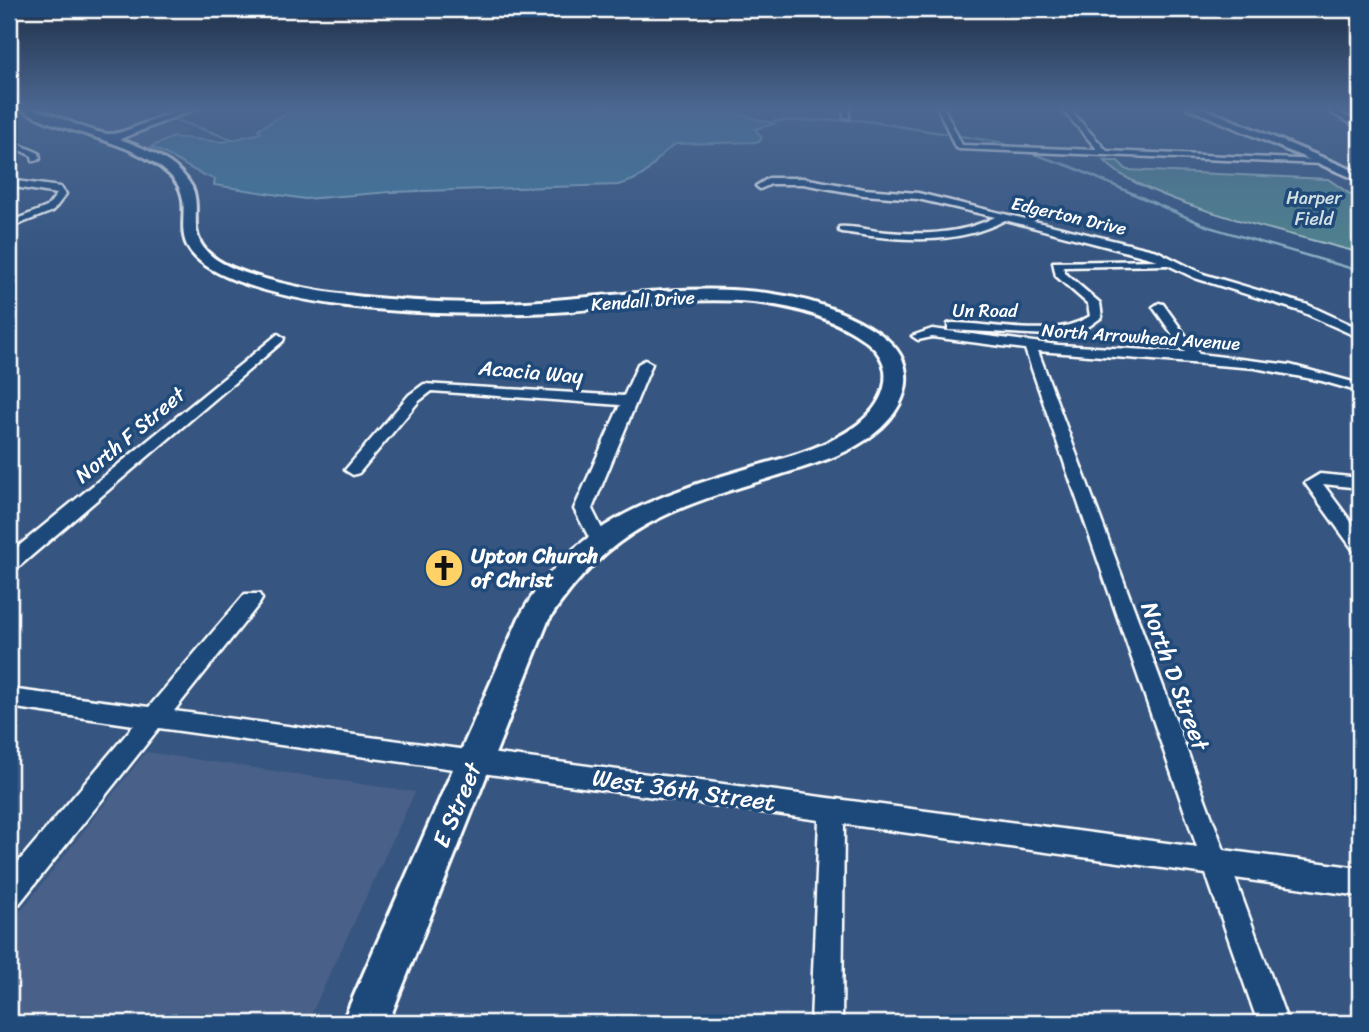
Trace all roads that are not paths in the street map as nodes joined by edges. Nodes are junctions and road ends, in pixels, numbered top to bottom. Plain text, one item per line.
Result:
1 (148, 156) edge
2 (1181, 156) edge
3 (1308, 156) edge
4 (1322, 162) junction
5 (1360, 177) edge
6 (9, 183) edge
7 (760, 186) dead end
8 (1001, 218) junction
9 (9, 225) edge
10 (842, 229) dead end
11 (1177, 263) junction
12 (1159, 307) dead end
13 (932, 333) junction
14 (1360, 334) edge
15 (918, 336) dead end
16 (278, 338) dead end
17 (1030, 346) junction
18 (1194, 356) junction
19 (645, 364) dead end
20 (1360, 387) edge
21 (629, 401) junction
22 (353, 470) dead end
23 (1360, 483) edge
24 (598, 539) junction
25 (1360, 547) edge
26 (9, 564) edge
27 (552, 587) joint
28 (252, 598) dead end
29 (9, 698) edge
30 (153, 718) junction
31 (475, 762) junction
32 (832, 811) junction
33 (1213, 862) junction
34 (1360, 883) edge
35 (9, 894) edge
36 (365, 1023) edge
37 (826, 1023) edge
38 (1273, 1023) edge

1 - 24 main road, Kendall Drive
2 - 4 street
3 - 4 main road
4 - 5 main road
6 - 9 street
7 - 8 street, Edgerton Drive
8 - 10 street
8 - 11 street, Edgerton Drive
11 - 13 street, Un Road
11 - 14 street, Edgerton Drive
12 - 18 street
13 - 15 street, North Arrowhead Avenue
13 - 17 street, North Arrowhead Avenue
16 - 26 street, North F Street
17 - 18 street, North Arrowhead Avenue
17 - 33 street, North D Street
18 - 20 street, North Arrowhead Avenue
19 - 21 street
21 - 22 street, Acacia Way
21 - 24 street
23 - 25 street
24 - 27 main road, Kendall Drive
27 - 31 main road, E Street
28 - 30 street
29 - 30 street, West 36th Street
30 - 31 street, West 36th Street
30 - 35 street
31 - 32 street, West 36th Street
31 - 36 main road, E Street
32 - 33 street, West 36th Street
32 - 37 street
33 - 34 street, West 36th Street
33 - 38 street, North D Street

